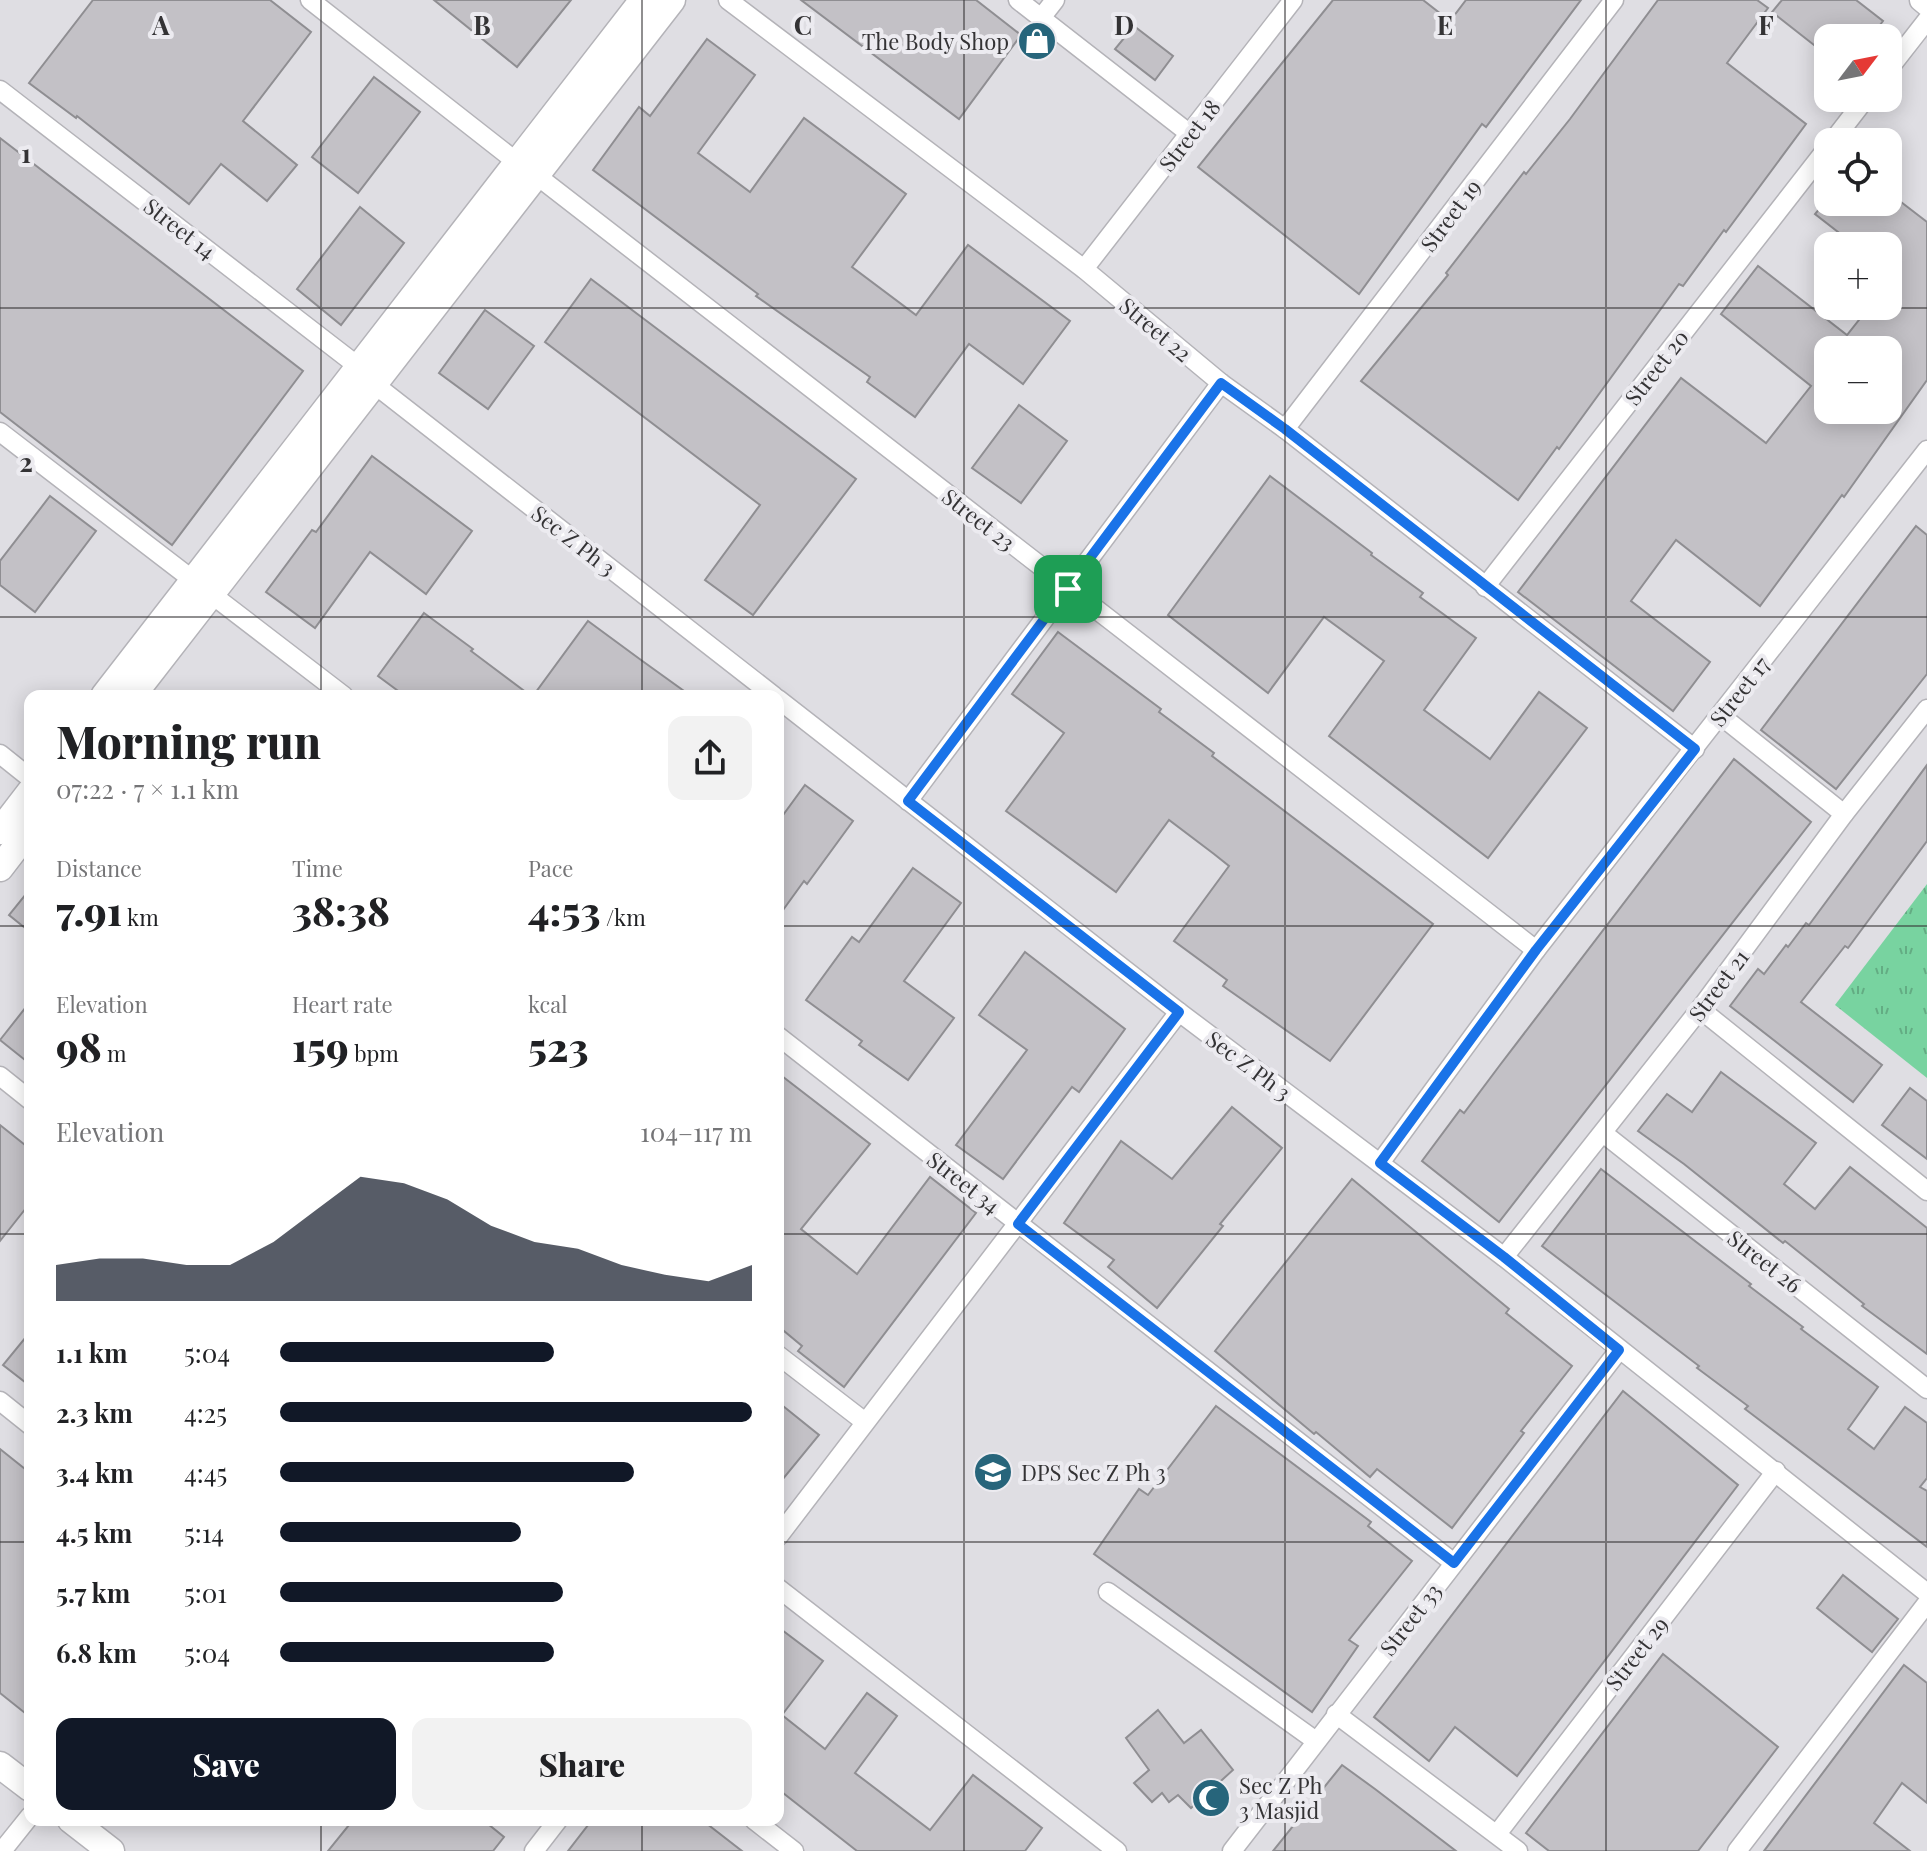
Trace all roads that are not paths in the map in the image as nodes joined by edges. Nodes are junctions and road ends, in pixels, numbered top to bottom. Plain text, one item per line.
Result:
1 (310, 0) edge
2 (643, 0) edge
3 (672, 0) edge
4 (728, 0) edge
5 (1018, 0) edge
6 (1055, 0) edge
7 (1293, 0) edge
8 (1614, 0) edge
9 (1921, 0) edge
10 (1927, 5) edge
11 (1041, 18) junction
12 (1927, 20) edge
13 (1902, 52) edge
14 (0, 90) edge
15 (1855, 112) edge
16 (1843, 128) edge
17 (1190, 134) junction
18 (1814, 165) edge
19 (527, 169) junction
20 (1084, 269) junction
21 (367, 376) junction
22 (1221, 383) junction
23 (1285, 429) junction
24 (0, 432) edge
25 (1924, 462) edge
26 (202, 586) junction
27 (1485, 587) junction
28 (1068, 589) junction
29 (109, 690) edge
30 (136, 690) edge
31 (336, 690) edge
32 (766, 690) edge
33 (784, 704) edge
34 (1927, 709) edge
35 (1720, 715) junction
36 (1695, 749) junction
37 (0, 754) edge
38 (24, 773) edge
39 (24, 800) edge
40 (908, 801) junction
41 (1844, 814) junction
42 (0, 831) edge
43 (24, 837) edge
44 (0, 868) edge
45 (1536, 950) junction
46 (1700, 1009) junction
47 (1179, 1012) junction
48 (784, 1041) edge
49 (0, 1076) edge
50 (24, 1095) edge
51 (1603, 1133) junction
52 (1380, 1163) junction
53 (1927, 1191) edge
54 (1018, 1224) junction
55 (1504, 1257) junction
56 (1619, 1350) junction
57 (784, 1360) edge
58 (1927, 1389) edge
59 (0, 1401) edge
60 (24, 1420) edge
61 (865, 1422) junction
62 (1776, 1471) junction
63 (784, 1529) edge
64 (1454, 1563) junction
65 (1108, 1592) dead end
66 (784, 1593) edge
67 (1927, 1593) edge
68 (1927, 1603) edge
69 (1336, 1714) junction
70 (1316, 1741) junction
71 (0, 1765) edge
72 (24, 1783) edge
73 (24, 1824) edge
74 (79, 1826) edge
75 (549, 1826) edge
76 (762, 1826) edge
77 (1497, 1834) junction
78 (2, 1851) edge
79 (111, 1851) edge
80 (534, 1851) edge
81 (794, 1851) edge
82 (1117, 1851) edge
83 (1232, 1851) edge
84 (1518, 1851) edge
85 (1737, 1851) edge

1 - 19 street, Street 23
2 - 19 main road
3 - 19 main road
4 - 20 street, Street 22
5 - 11 street
6 - 11 street
7 - 17 street, Street 18
8 - 23 street, Street 19
9 - 10 street
11 - 17 street
12 - 13 street
14 - 21 street, Street 14
15 - 16 street
17 - 20 street, Street 18
18 - 27 street, Street 20
19 - 21 main road
19 - 28 street, Street 23
20 - 22 street, Street 22
21 - 26 main road
21 - 32 street, Sec Z Ph 3
22 - 23 street, Street 22
22 - 28 street
23 - 27 street, Street 22
24 - 26 street
25 - 35 street, Street 17
26 - 29 main road
26 - 30 main road
26 - 31 street
27 - 36 street, Street 22
28 - 40 street
28 - 45 street, Street 23
33 - 40 street, Sec Z Ph 3
34 - 41 street, Street 21
35 - 36 street, Street 17
35 - 41 street
36 - 45 street, Street 17
37 - 38 street
39 - 42 main road
40 - 47 street, Sec Z Ph 3
41 - 46 street, Street 21
43 - 44 main road
45 - 52 street, Street 17
46 - 51 street, Street 21
46 - 53 street
47 - 52 street, Sec Z Ph 3
47 - 54 street
48 - 54 street, Street 34
49 - 50 street
51 - 55 street, Street 21
51 - 58 street, Street 26
52 - 55 street, Sec Z Ph 3
54 - 61 street
54 - 64 street, Street 34
55 - 56 street, Sec Z Ph 3
56 - 62 street, Sec Z Ph 3
56 - 64 street, Street 33
57 - 61 street
59 - 60 street
61 - 63 street
62 - 67 street, Sec Z Ph 3
62 - 77 street, Street 29
64 - 69 street, Street 33
65 - 70 street
66 - 82 street
68 - 85 street
69 - 70 street, Street 33
69 - 77 street
70 - 83 street, Street 33
71 - 72 main road
73 - 78 street
74 - 79 main road
75 - 80 street
76 - 81 street
77 - 84 street

